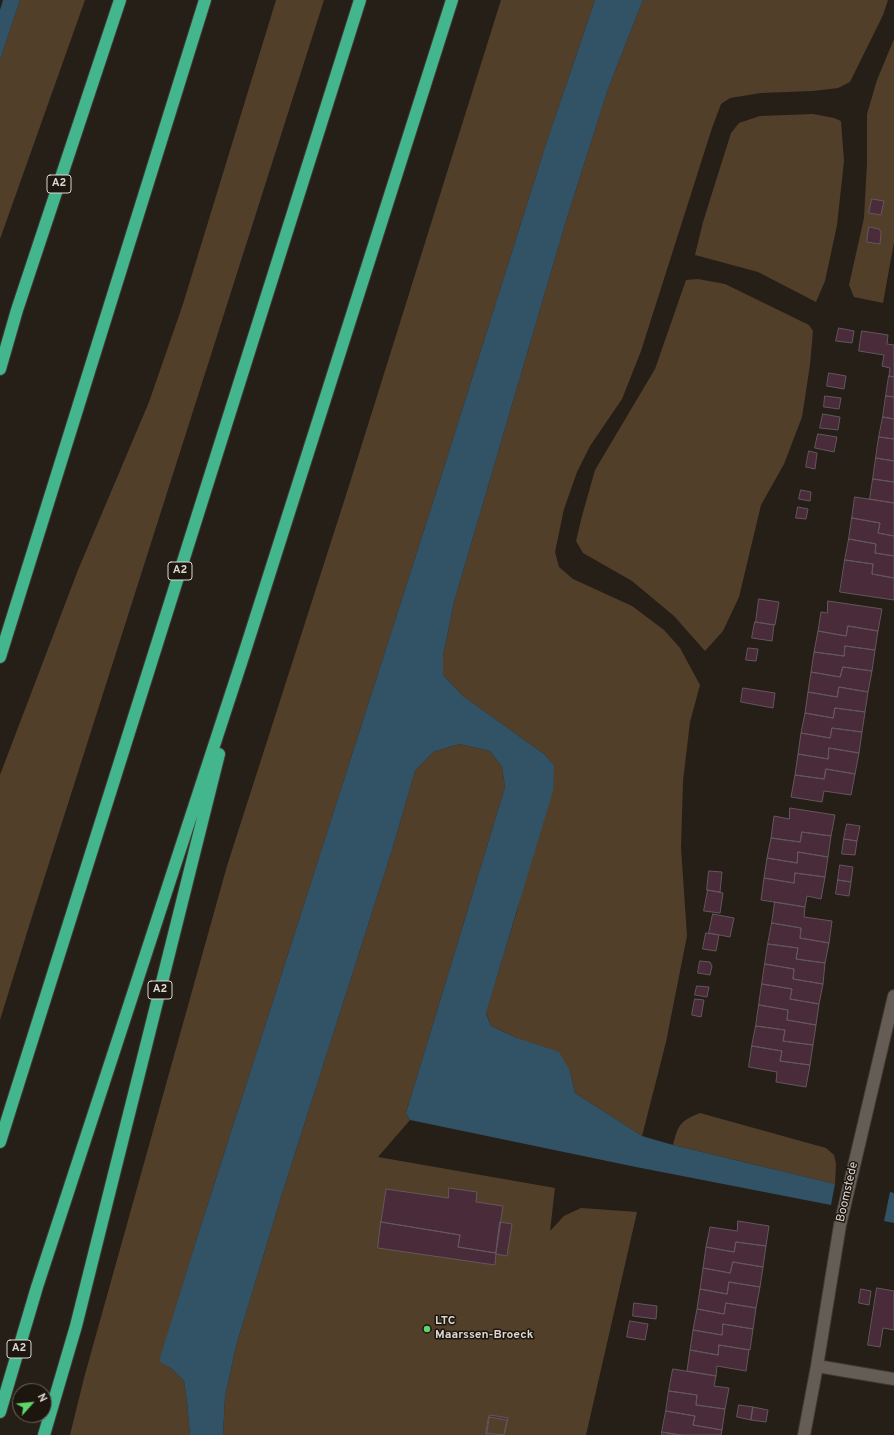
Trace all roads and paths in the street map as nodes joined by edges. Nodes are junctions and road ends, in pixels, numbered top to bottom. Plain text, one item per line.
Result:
1 (120, 0) edge
2 (205, 0) edge
3 (360, 0) edge
4 (452, 0) edge
5 (0, 369) edge
6 (244, 654) junction
7 (0, 657) edge
8 (894, 996) edge
9 (891, 1020) edge
10 (0, 1142) edge
11 (817, 1366) junction
12 (894, 1378) edge
13 (0, 1412) edge
14 (44, 1435) edge
15 (804, 1435) edge

1 - 5 highway, A2
2 - 7 highway
3 - 10 highway, A2
4 - 6 highway, A2
6 - 13 highway, A2
6 - 14 highway, A2
8 - 9 street, Boomstede
9 - 11 street, Boomstede
11 - 12 street
11 - 15 street, Boomstede

